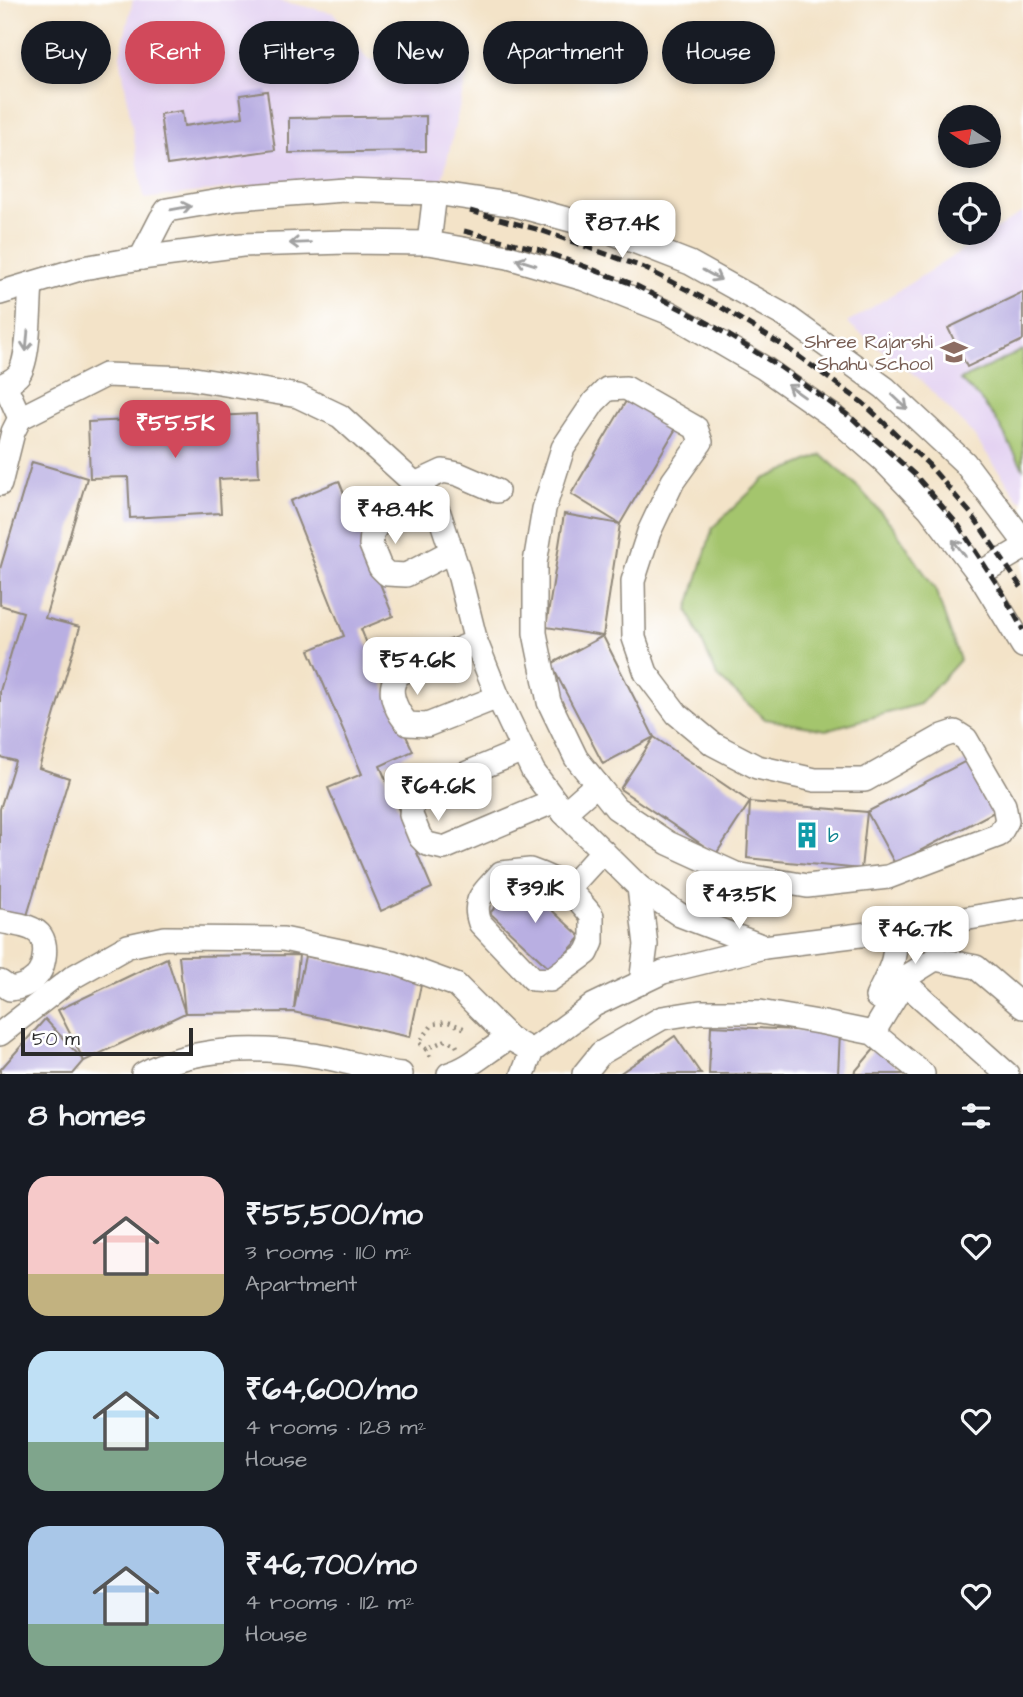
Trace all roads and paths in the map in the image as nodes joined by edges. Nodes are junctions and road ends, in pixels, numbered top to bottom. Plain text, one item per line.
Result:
1 (435, 193) junction
2 (429, 243) junction
3 (141, 258) junction
4 (31, 284) junction
5 (0, 293) edge
6 (3, 385) edge
7 (11, 428) edge
8 (0, 484) edge
9 (415, 484) junction
10 (497, 491) dead end
11 (434, 503) junction
12 (1023, 540) edge
13 (1023, 548) edge
14 (452, 551) junction
15 (979, 574) junction
16 (476, 642) junction
17 (1023, 646) edge
18 (498, 697) junction
19 (523, 750) junction
20 (597, 784) junction
21 (559, 807) junction
22 (603, 851) junction
23 (639, 887) junction
24 (569, 888) junction
25 (1023, 909) edge
26 (0, 921) edge
27 (892, 930) junction
28 (764, 947) junction
29 (0, 982) edge
30 (904, 982) junction
31 (641, 983) junction
32 (877, 997) dead end
33 (1023, 1007) edge
34 (873, 1033) junction
35 (0, 1034) edge
36 (500, 1043) junction
37 (426, 1049) junction
38 (531, 1051) junction
39 (460, 1053) dead end
40 (443, 1072) edge
41 (144, 1074) edge
42 (401, 1074) edge
43 (523, 1074) edge
44 (584, 1074) edge
45 (923, 1074) edge
46 (1007, 1074) edge

1 - 2 street
3 -> 1 street
1 -> 12 street
2 -> 3 street
15 -> 2 street
3 - 4 street
4 - 5 street
4 -> 6 street
6 - 7 street
7 - 8 street
7 - 9 street
9 - 10 street
9 - 11 street
11 - 14 street
11 - 14 street
13 - 15 street
14 - 16 street
15 - 17 street
16 - 18 street
16 - 18 street
18 - 19 street
19 - 21 street
19 - 21 street
20 - 20 street
20 - 21 street
21 - 22 street
22 - 23 street
22 - 24 street
23 - 28 street
23 - 31 street
24 - 24 street
25 - 27 street
26 - 29 street
27 - 28 street
27 - 32 street
28 - 31 street
30 - 33 street
30 - 34 street
30 - 46 street
31 - 38 street
34 - 44 street
34 - 45 street
35 - 36 street
36 - 37 path
36 - 38 street
36 - 40 street
37 - 39 path
37 - 40 path
38 - 43 street
41 - 42 street

